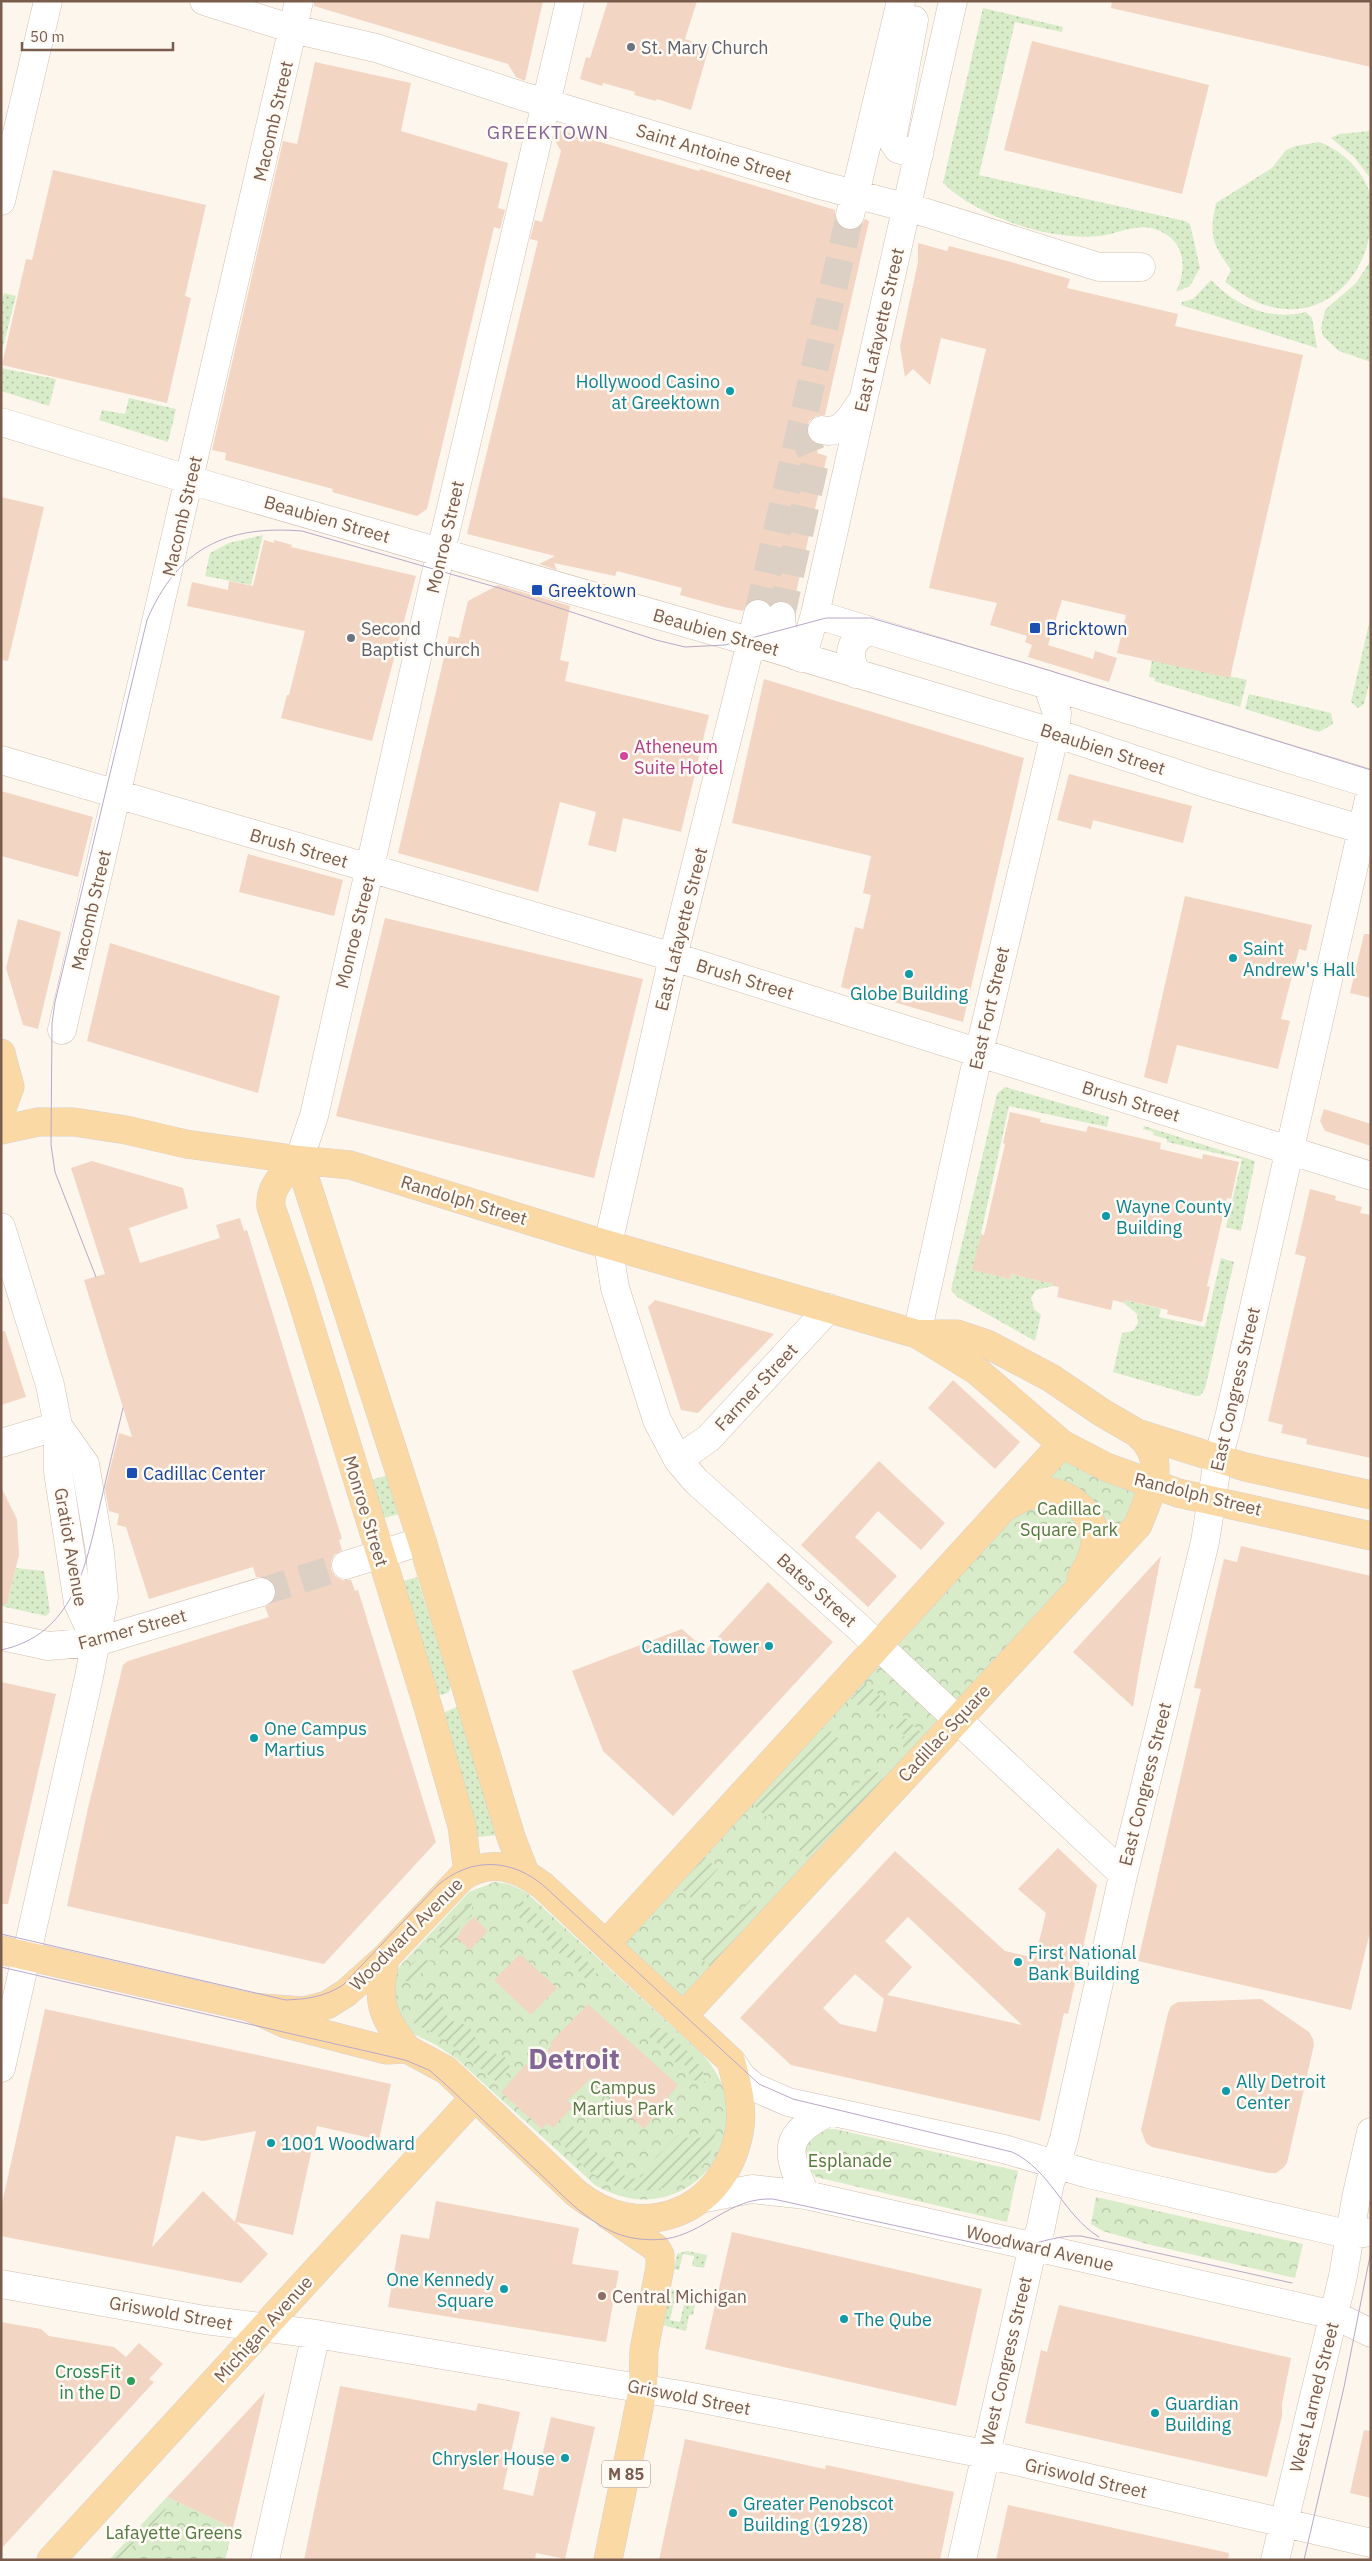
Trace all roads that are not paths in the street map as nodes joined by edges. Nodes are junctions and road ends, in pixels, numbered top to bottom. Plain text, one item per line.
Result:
1 (48, 1) edge
2 (204, 1) edge
3 (299, 1) edge
4 (570, 1) edge
5 (902, 1) edge
6 (953, 1) edge
7 (293, 29) junction
8 (546, 103) junction
9 (919, 155) junction
10 (5, 168) edge
11 (1, 201) edge
12 (852, 205) junction
13 (908, 208) junction
14 (1141, 266) dead end
15 (862, 401) junction
16 (1, 422) edge
17 (822, 430) dead end
18 (190, 479) junction
19 (441, 551) junction
20 (815, 614) junction
21 (868, 630) junction
22 (752, 642) junction
23 (799, 657) junction
24 (856, 674) junction
25 (1047, 684) junction
26 (1055, 733) junction
27 (1, 760) edge
28 (1318, 768) junction
29 (1371, 784) edge
30 (1371, 790) edge
31 (118, 793) junction
32 (1298, 810) junction
33 (1367, 831) edge
34 (370, 869) junction
35 (673, 957) junction
36 (62, 1030) dead end
37 (1, 1053) edge
38 (979, 1053) junction
39 (1, 1111) edge
40 (1, 1130) edge
41 (1288, 1150) junction
42 (299, 1160) junction
43 (1371, 1176) edge
44 (1, 1227) edge
45 (608, 1244) junction
46 (15, 1293) edge
47 (829, 1308) junction
48 (917, 1334) junction
49 (58, 1426) junction
50 (1137, 1433) junction
51 (1, 1443) edge
52 (1062, 1444) junction
53 (1218, 1459) junction
54 (678, 1460) junction
55 (1154, 1485) junction
56 (1371, 1495) edge
57 (1212, 1499) junction
58 (1007, 1506) junction
59 (1371, 1536) edge
60 (422, 1541) junction
61 (380, 1554) junction
62 (346, 1565) tunnel mouth
63 (261, 1592) tunnel mouth
64 (1071, 1597) junction
65 (1, 1636) edge
66 (96, 1642) junction
67 (879, 1647) junction
68 (468, 1695) junction
69 (428, 1707) junction
70 (957, 1719) junction
71 (468, 1873) junction
72 (524, 1873) junction
73 (1123, 1874) junction
74 (606, 1944) junction
75 (14, 1953) edge
76 (385, 1958) junction
77 (249, 2007) junction
78 (683, 2016) junction
79 (407, 2049) junction
80 (731, 2061) junction
81 (1, 2068) edge
82 (475, 2097) junction
83 (830, 2111) junction
84 (1371, 2132) edge
85 (1056, 2163) junction
86 (806, 2195) junction
87 (705, 2198) junction
88 (597, 2208) junction
89 (1361, 2233) edge
90 (1033, 2246) junction
91 (1, 2284) edge
92 (1334, 2315) junction
93 (264, 2329) junction
94 (1371, 2333) edge
95 (316, 2334) junction
96 (643, 2388) junction
97 (985, 2454) junction
98 (1284, 2524) junction
99 (1371, 2543) edge
100 (50, 2560) edge
101 (265, 2560) edge
102 (608, 2560) edge
103 (962, 2560) edge
104 (1275, 2560) edge

1 - 10 street
2 - 7 street, Saint Antoine Street
3 - 7 street, Macomb Street
4 - 8 street, Monroe Street
5 - 9 street
5 - 12 street
6 - 9 street, East Lafayette Street
7 - 8 street, Saint Antoine Street
7 - 18 street, Macomb Street
8 - 12 street, Saint Antoine Street
8 - 19 street, Monroe Street
9 - 13 street, East Lafayette Street
10 - 11 street
12 - 13 street, Saint Antoine Street
13 - 14 street, Saint Antoine Street
13 - 15 street, East Lafayette Street
15 - 17 street
15 - 20 street, East Lafayette Street
16 - 18 street, Beaubien Street
18 - 19 street, Beaubien Street
18 - 31 street, Macomb Street
19 - 22 street, Beaubien Street
19 - 34 street, Monroe Street
20 - 21 street
20 - 23 street, East Lafayette Street
21 - 24 street
21 - 25 street
22 - 23 street, Beaubien Street
22 - 23 street, East Lafayette Street
22 - 35 street, East Lafayette Street
23 - 24 street, Beaubien Street
24 - 26 street, Beaubien Street
25 - 26 street, East Fort Street
25 - 28 street
26 - 32 street, Beaubien Street
26 - 38 street, East Fort Street
27 - 31 street, Brush Street
28 - 29 street
28 - 32 street
30 - 33 street, East Congress Street
31 - 34 street, Brush Street
31 - 36 street, Macomb Street
32 - 33 street, Beaubien Street
33 - 41 street, East Congress Street
34 - 35 street, Brush Street
34 - 42 street, Monroe Street
35 - 38 street, Brush Street
35 - 45 street, East Lafayette Street
37 - 39 main road
38 - 41 street, Brush Street
38 - 48 street, East Fort Street
40 - 42 main road, Randolph Street
41 - 43 street, Brush Street
41 - 53 street, East Congress Street
42 - 45 main road, Randolph Street
42 - 60 main road
42 - 61 main road, Monroe Street
44 - 46 street, Gratiot Avenue
45 - 47 main road, Randolph Street
45 - 54 street, Bates Street
46 - 49 street, Gratiot Avenue
47 - 48 main road, Randolph Street
47 - 54 street, Farmer Street
48 - 50 main road, Randolph Street
48 - 52 main road, Randolph Street
49 - 51 street
49 - 66 street, Gratiot Avenue
50 - 53 main road, Randolph Street
50 - 55 main road, Cadillac Square
52 - 55 main road, Randolph Street
52 - 58 main road
53 - 56 main road, Randolph Street
53 - 57 street, East Congress Street
54 - 67 street, Bates Street
55 - 57 main road, Randolph Street
55 - 64 main road, Cadillac Square
57 - 59 main road, Randolph Street
57 - 73 street, East Congress Street
58 - 64 main road
58 - 67 main road
60 - 61 street
60 - 68 main road
61 - 62 street
61 - 69 main road, Monroe Street
63 - 66 street, Farmer Street
64 - 70 main road, Cadillac Square
65 - 66 street, Farmer Street
66 - 75 street
67 - 70 street, Bates Street
67 - 74 main road
68 - 69 main road
68 - 72 main road
69 - 71 main road, Monroe Street
70 - 73 street, Bates Street
70 - 78 main road, Cadillac Square
71 - 72 main road, Woodward Avenue
71 - 76 main road, Woodward Avenue
72 - 74 main road, Woodward Avenue
73 - 85 street, East Congress Street
74 - 78 main road, Woodward Avenue
75 - 77 main road, Woodward Avenue
75 - 81 street
76 - 77 main road, Woodward Avenue
76 - 79 main road
77 - 79 main road, Woodward Avenue
78 - 80 main road, Woodward Avenue
79 - 82 main road, Woodward Avenue
80 - 83 street, Woodward Avenue
80 - 87 main road, Woodward Avenue
82 - 88 main road, Woodward Avenue
82 - 93 main road, Michigan Avenue
83 - 85 street, Woodward Avenue
83 - 86 street
84 - 89 street, West Larned Street
85 - 89 street, Woodward Avenue
85 - 90 street, West Congress Street
86 - 87 street, Woodward Avenue
86 - 90 street, Woodward Avenue
87 - 88 main road, Woodward Avenue
88 - 96 main road
89 - 92 street, West Larned Street
90 - 92 street, Woodward Avenue
90 - 97 street, West Congress Street
91 - 93 street, Griswold Street
92 - 94 street, Woodward Avenue
92 - 98 street, West Larned Street
93 - 95 street, Griswold Street
93 - 100 main road, Michigan Avenue
95 - 96 street, Griswold Street
95 - 101 street
96 - 97 street, Griswold Street
96 - 102 main road, M 85
97 - 98 street, Griswold Street
97 - 103 street, West Congress Street
98 - 99 street, Griswold Street
98 - 104 street, West Larned Street

